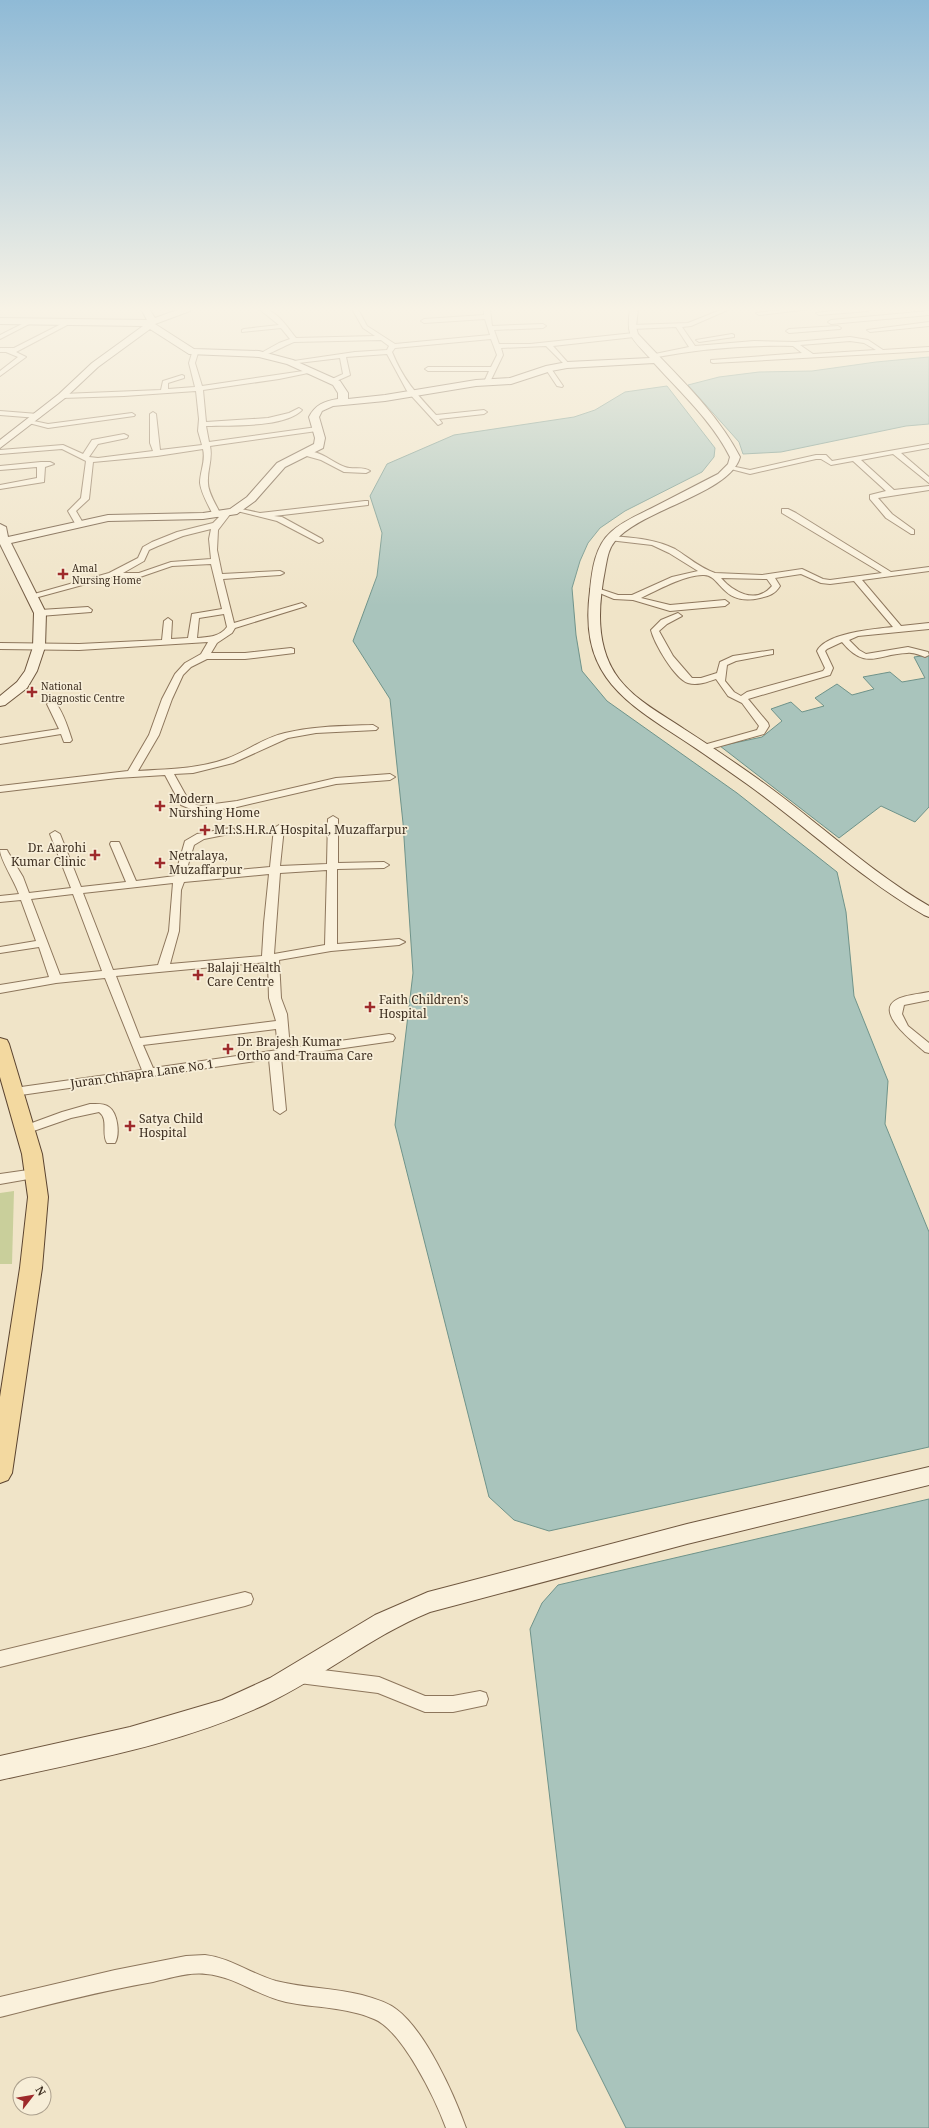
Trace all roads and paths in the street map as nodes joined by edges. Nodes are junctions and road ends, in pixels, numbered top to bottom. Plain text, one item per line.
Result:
1 (47, 408) edge
2 (200, 408) edge
3 (320, 408) edge
4 (425, 408) edge
5 (701, 408) edge
6 (299, 410) dead end
7 (484, 412) dead end
8 (0, 413) edge
9 (152, 414) dead end
10 (132, 415) dead end
11 (38, 416) junction
12 (29, 422) junction
13 (202, 424) junction
14 (317, 429) junction
15 (124, 436) dead end
16 (0, 445) edge
17 (205, 446) junction
18 (928, 447) edge
19 (0, 452) edge
20 (895, 452) junction
21 (306, 453) junction
22 (157, 454) junction
23 (88, 458) junction
24 (855, 459) junction
25 (41, 464) junction
26 (50, 464) dead end
27 (0, 468) edge
28 (730, 468) junction
29 (366, 471) dead end
30 (929, 481) edge
31 (0, 488) edge
32 (929, 488) edge
33 (894, 493) junction
34 (364, 503) dead end
35 (785, 511) dead end
36 (258, 514) junction
37 (224, 516) junction
38 (79, 523) junction
39 (0, 527) edge
40 (911, 532) dead end
41 (612, 538) junction
42 (319, 541) dead end
43 (2, 542) edge
44 (216, 560) junction
45 (929, 569) edge
46 (705, 572) junction
47 (280, 573) dead end
48 (112, 575) junction
49 (714, 575) junction
50 (891, 575) junction
51 (770, 576) junction
52 (219, 577) junction
53 (857, 580) junction
54 (594, 589) junction
55 (31, 596) junction
56 (633, 598) junction
57 (725, 603) dead end
58 (302, 606) dead end
59 (88, 610) dead end
60 (228, 611) junction
61 (40, 613) junction
62 (678, 616) dead end
63 (168, 621) dead end
64 (231, 626) junction
65 (929, 626) edge
66 (899, 629) junction
67 (843, 638) junction
68 (216, 639) junction
69 (192, 640) junction
70 (166, 642) junction
71 (0, 646) edge
72 (39, 647) junction
73 (291, 651) dead end
74 (770, 652) dead end
75 (925, 654) dead end
76 (205, 656) junction
77 (720, 676) junction
78 (744, 701) junction
79 (0, 702) edge
80 (52, 704) dead end
81 (372, 728) dead end
82 (0, 741) edge
83 (703, 748) junction
84 (168, 772) junction
85 (131, 774) junction
86 (390, 777) dead end
87 (0, 789) edge
88 (333, 819) dead end
89 (279, 828) dead end
90 (230, 831) dead end
91 (55, 834) dead end
92 (115, 844) dead end
93 (3, 852) dead end
94 (333, 865) junction
95 (384, 865) dead end
96 (274, 871) junction
97 (180, 880) junction
98 (132, 884) junction
99 (77, 890) junction
100 (24, 897) junction
101 (0, 899) edge
102 (929, 912) edge
103 (399, 942) dead end
104 (42, 943) junction
105 (331, 948) junction
106 (0, 950) edge
107 (270, 958) junction
108 (163, 968) junction
109 (110, 975) junction
110 (56, 979) junction
111 (0, 989) edge
112 (929, 996) edge
113 (282, 1024) junction
114 (389, 1038) dead end
115 (137, 1042) junction
116 (0, 1044) edge
117 (929, 1049) edge
118 (280, 1054) junction
119 (149, 1073) junction
120 (14, 1092) junction
121 (280, 1110) dead end
122 (25, 1130) junction
123 (111, 1140) dead end
124 (35, 1174) junction
125 (0, 1180) edge
126 (0, 1473) edge
127 (929, 1476) edge
128 (245, 1599) dead end
129 (0, 1659) edge
130 (296, 1675) junction
131 (480, 1699) dead end
132 (0, 1768) edge
133 (0, 2007) edge
134 (456, 2128) edge

1 - 11 street
2 - 13 street
3 - 14 street
4 - 7 street
5 - 28 street
6 - 13 street
8 - 11 street
9 - 22 street
10 - 12 street
11 - 12 street
12 - 16 street
13 - 17 street
14 - 17 street
14 - 21 street
15 - 23 street
17 - 22 street
17 - 37 street
18 - 20 street
19 - 23 street
20 - 24 street
20 - 30 street
21 - 29 street
21 - 37 street
22 - 23 street
23 - 38 street
24 - 28 street
24 - 33 street
25 - 26 street
25 - 27 street
25 - 31 street
28 - 41 street
32 - 33 street
33 - 40 street
34 - 36 street
35 - 50 street
36 - 37 street
36 - 42 street
37 - 38 street
37 - 44 street
37 - 48 street
38 - 43 street
39 - 43 street
41 - 46 street
41 - 54 street
43 - 55 street
44 - 48 street
44 - 52 street
45 - 50 street
46 - 49 street
46 - 56 street
47 - 52 street
48 - 55 street
49 - 51 street
49 - 51 street
50 - 53 street
51 - 53 street
52 - 60 street
53 - 66 street
54 - 56 street
54 - 83 street
55 - 61 street
56 - 57 street
58 - 64 street
59 - 61 street
60 - 64 street
60 - 69 street
61 - 72 street
62 - 77 street
63 - 70 street
64 - 68 street
65 - 66 street
66 - 67 street
67 - 75 street
67 - 78 street
68 - 69 street
68 - 76 street
69 - 70 street
70 - 72 street
71 - 72 street
72 - 79 street
73 - 76 street
74 - 77 street
76 - 85 street
77 - 78 street
78 - 83 street
80 - 82 street
81 - 84 street
83 - 102 street
84 - 85 street
84 - 86 street
85 - 87 street
88 - 94 street
89 - 96 street
90 - 97 street
91 - 99 street
92 - 98 street
93 - 100 street
94 - 95 street
94 - 96 street
94 - 105 street
96 - 97 street
96 - 107 street
97 - 98 street
97 - 108 street
98 - 99 street
99 - 100 street
99 - 109 street
100 - 101 street
100 - 104 street
103 - 105 street
104 - 106 street
104 - 110 street
105 - 107 street
107 - 108 street
107 - 113 street
108 - 109 street
109 - 110 street
109 - 115 street
110 - 111 street
112 - 117 street
113 - 115 street
113 - 118 street
114 - 118 street, Juran Chhapra Lane No 1
115 - 119 street
116 - 120 main road
118 - 119 street, Juran Chhapra Lane No 1
118 - 121 street
119 - 120 street, Juran Chhapra Lane No 1
120 - 122 main road
122 - 123 street
122 - 124 main road
124 - 125 street
124 - 126 main road
127 - 130 street
128 - 129 street
130 - 131 street
130 - 132 street
133 - 134 street

